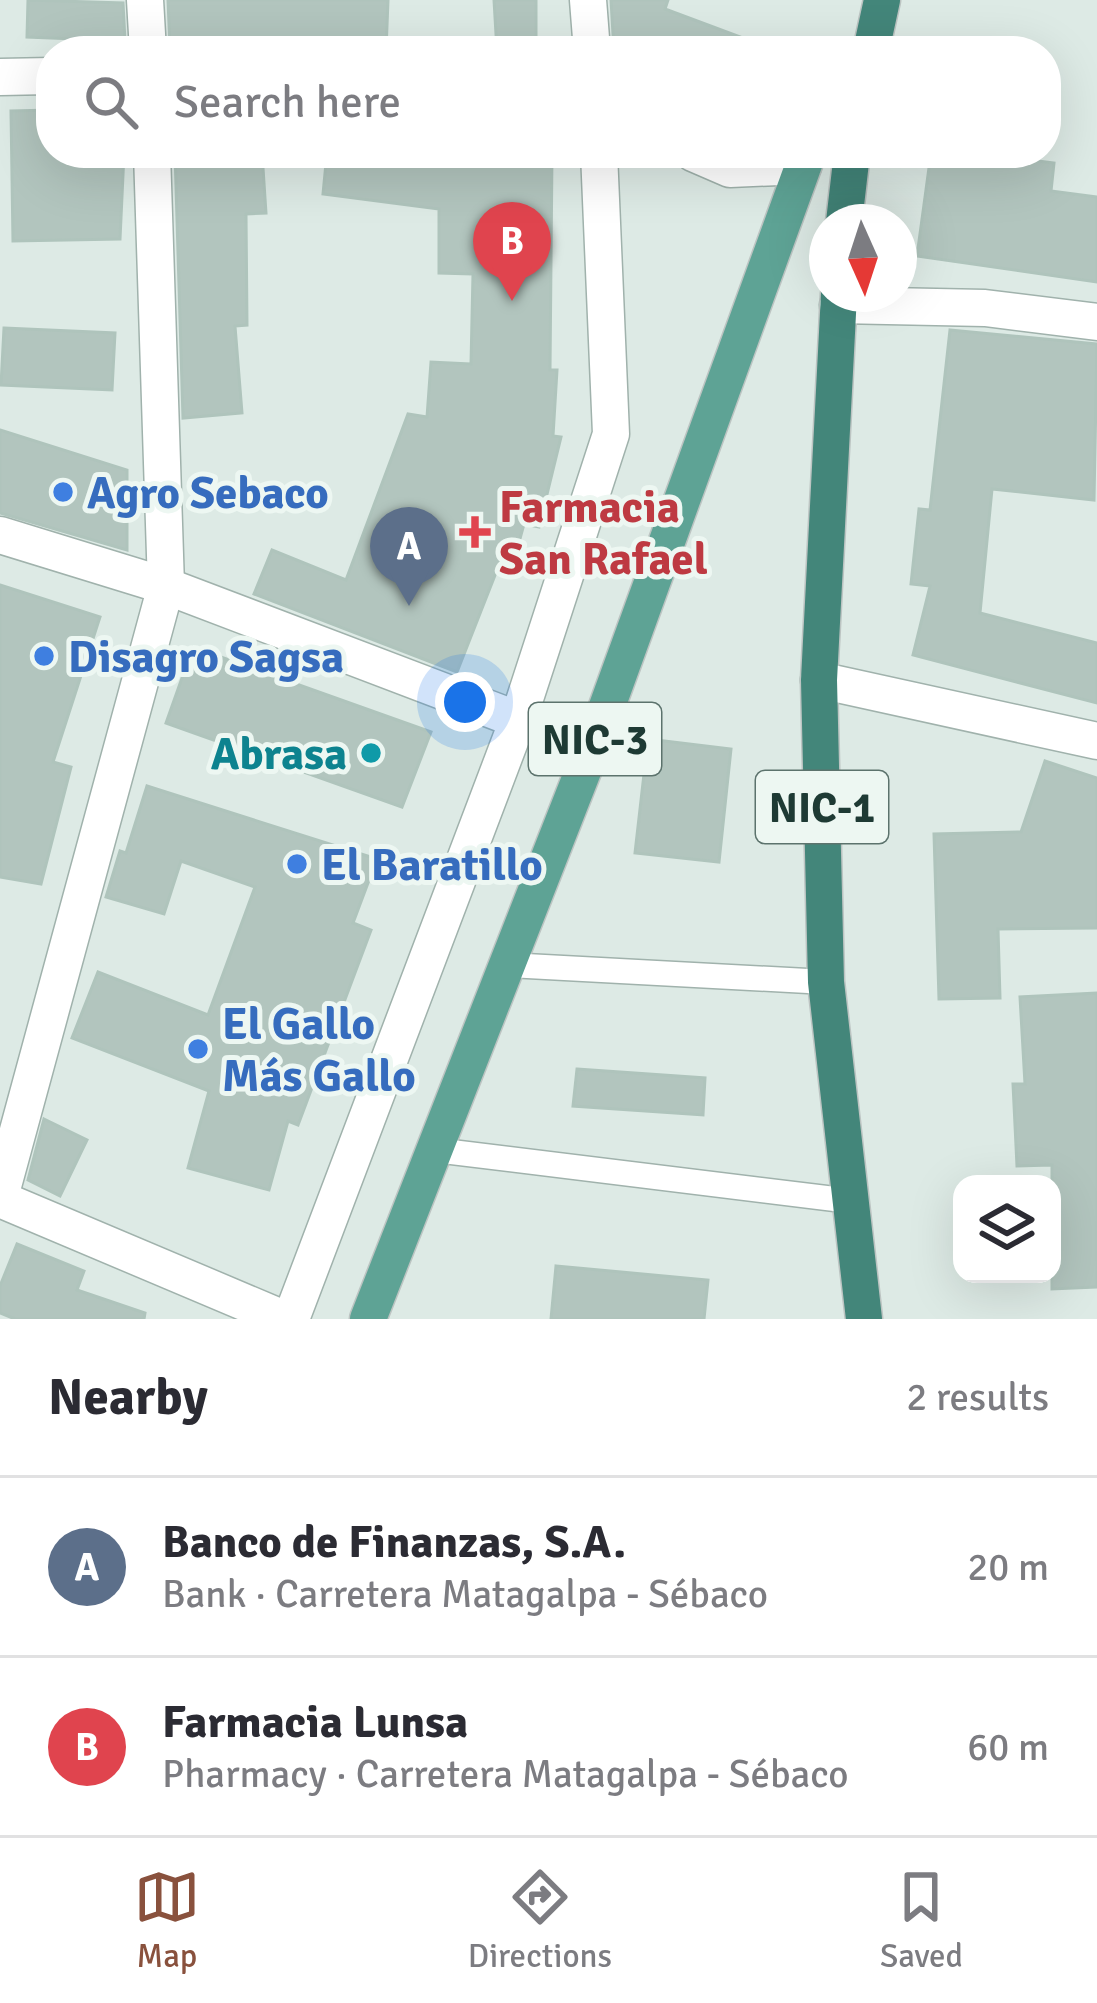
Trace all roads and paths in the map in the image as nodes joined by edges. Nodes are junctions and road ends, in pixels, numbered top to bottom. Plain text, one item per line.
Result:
1 (145, 0) edge
2 (588, 0) edge
3 (872, 0) edge
4 (882, 0) edge
5 (147, 36) edge
6 (591, 36) edge
7 (856, 36) edge
8 (874, 36) edge
9 (36, 76) edge
10 (0, 77) edge
11 (152, 168) edge
12 (600, 168) edge
13 (803, 168) edge
14 (850, 168) edge
15 (846, 204) edge
16 (917, 304) edge
17 (837, 312) edge
18 (1097, 322) edge
19 (0, 535) edge
20 (166, 586) junction
21 (819, 680) junction
22 (518, 720) junction
23 (1097, 741) edge
24 (592, 748) junction
25 (507, 965) junction
26 (826, 982) junction
27 (435, 1150) junction
28 (0, 1198) edge
29 (850, 1201) junction
30 (287, 1319) edge
31 (368, 1319) edge
32 (864, 1319) edge

1 - 5 street
2 - 6 street
3 - 7 main road
4 - 8 highway
9 - 10 street
11 - 20 street
12 - 22 street
13 - 24 main road, NIC-3
14 - 15 highway
16 - 18 street
17 - 21 highway, NIC-1
19 - 20 street
20 - 22 street
20 - 28 street
21 - 23 street
21 - 26 highway, NIC-1
22 - 24 street
22 - 30 street
24 - 25 main road, NIC-3
25 - 26 lane
25 - 27 main road, NIC-3
26 - 29 highway, NIC-1
27 - 29 lane
27 - 31 main road, NIC-3
28 - 30 street
29 - 32 highway, NIC-1

